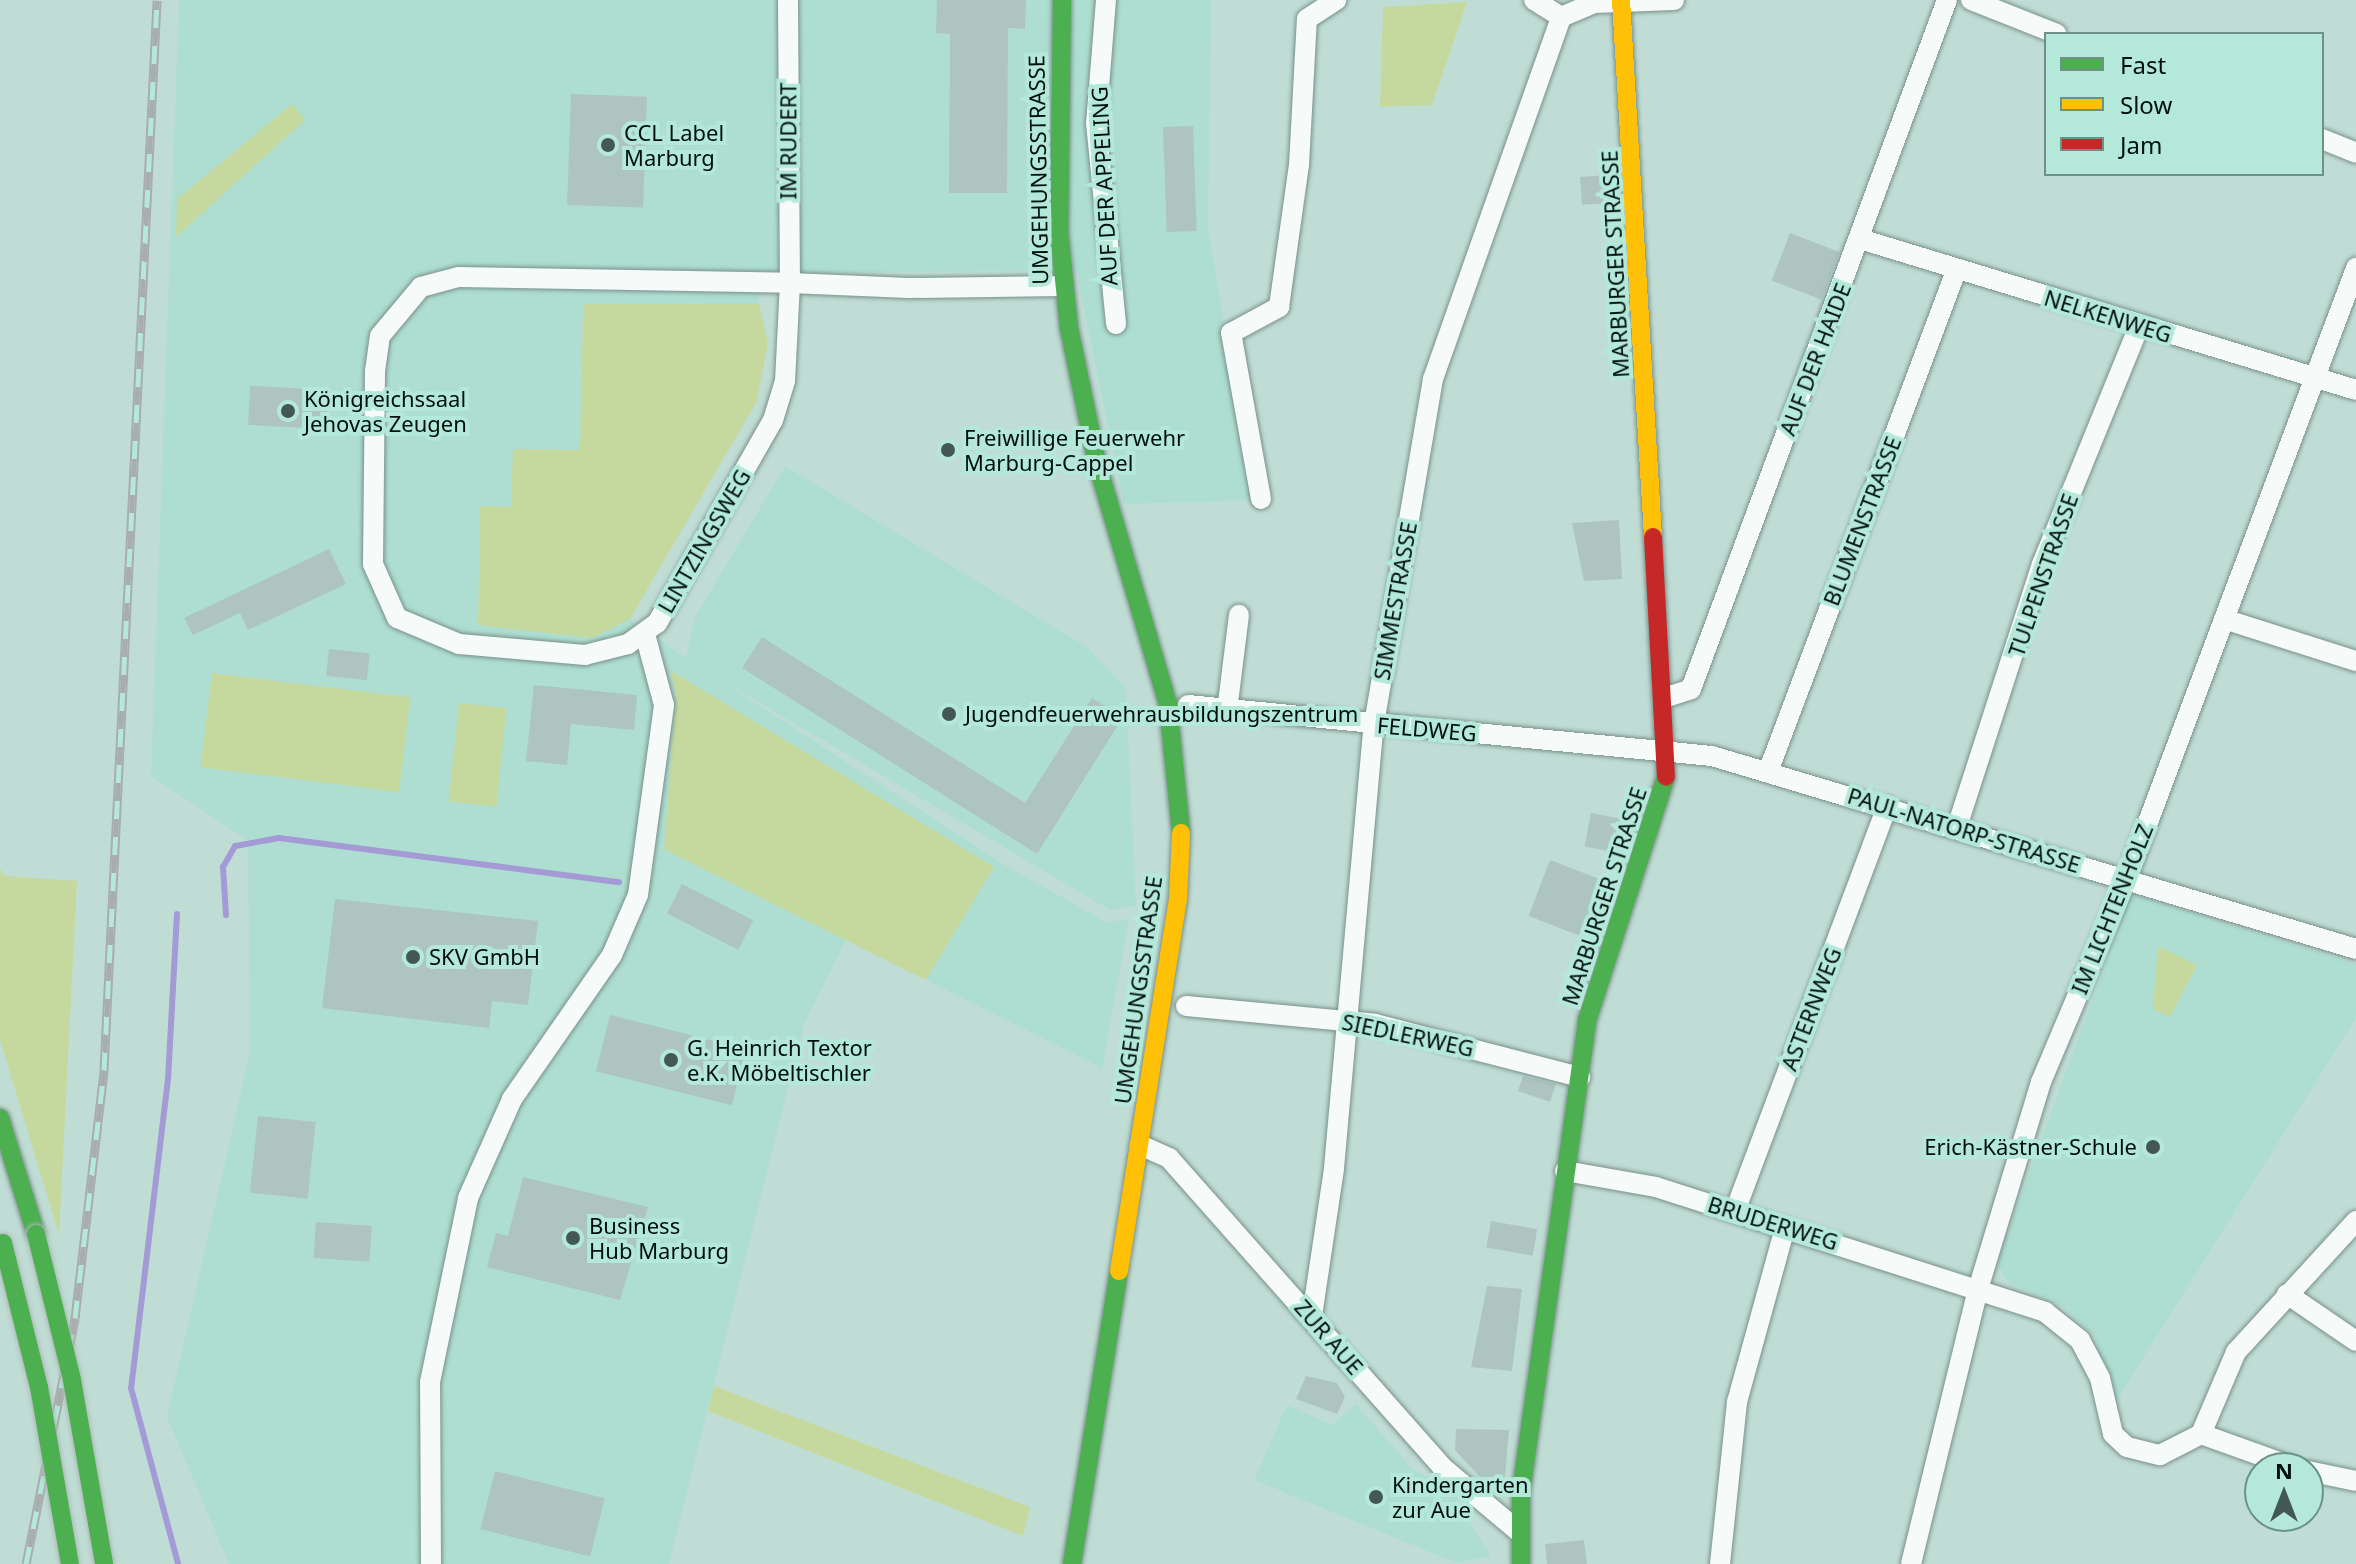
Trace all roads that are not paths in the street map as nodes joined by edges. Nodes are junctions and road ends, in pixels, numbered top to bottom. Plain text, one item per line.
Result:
1 (788, 0) edge
2 (1062, 0) edge
3 (1106, 0) edge
4 (1336, 0) edge
5 (1534, 0) edge
6 (1674, 0) edge
7 (1947, 0) edge
8 (1971, 0) edge
9 (1621, 1) edge
10 (1561, 17) junction
11 (2052, 32) edge
12 (2324, 140) edge
13 (2356, 153) edge
14 (1860, 239) junction
15 (2356, 268) edge
16 (1956, 271) junction
17 (790, 283) junction
18 (1063, 286) junction
19 (1116, 324) dead end
20 (2139, 326) junction
21 (2316, 377) junction
22 (2356, 390) edge
23 (1261, 499) dead end
24 (1239, 615) dead end
25 (2224, 619) junction
26 (645, 634) junction
27 (2356, 661) edge
28 (1664, 698) junction
29 (1188, 705) dead end
30 (1227, 711) junction
31 (1374, 724) junction
32 (1666, 750) junction
33 (1768, 772) junction
34 (1887, 807) junction
35 (1957, 827) junction
36 (2127, 878) junction
37 (2354, 945) edge
38 (1186, 1006) dead end
39 (1349, 1020) junction
40 (1580, 1077) junction
41 (0, 1118) edge
42 (1140, 1145) junction
43 (1565, 1171) junction
44 (1735, 1211) junction
45 (2356, 1221) edge
46 (1785, 1228) junction
47 (2, 1238) edge
48 (1979, 1286) junction
49 (2287, 1294) junction
50 (1312, 1316) junction
51 (2356, 1341) edge
52 (2201, 1434) junction
53 (2251, 1452) edge
54 (2324, 1474) edge
55 (2356, 1481) edge
56 (1518, 1531) junction
57 (70, 1564) edge
58 (104, 1564) edge
59 (431, 1564) edge
60 (1072, 1564) edge
61 (1521, 1564) edge
62 (1720, 1564) edge
63 (1911, 1564) edge

1 - 17 street, IM RUDERT
2 - 18 main road, UMGEHUNGSSTRASSE
3 - 19 street, AUF DER APPELING
4 - 23 street
5 - 10 street
6 - 9 street
7 - 14 street, AUF DER HAIDE
8 - 11 street
9 - 10 street
9 - 28 main road, MARBURGER STRASSE
10 - 31 street, SIMMESTRASSE
12 - 13 street
14 - 16 street, NELKENWEG
14 - 28 street, AUF DER HAIDE
15 - 21 street, IM LICHTENHOLZ
16 - 20 street, NELKENWEG
16 - 33 street, BLUMENSTRASSE
17 - 18 street, LINTZINGSWEG
17 - 26 street, LINTZINGSWEG
17 - 26 street, LINTZINGSWEG
18 - 42 main road, UMGEHUNGSSTRASSE
20 - 21 street, NELKENWEG
20 - 35 street, TULPENSTRASSE
21 - 22 street, NELKENWEG
21 - 25 street, IM LICHTENHOLZ
24 - 30 street
25 - 27 street
25 - 36 street, IM LICHTENHOLZ
26 - 59 street
28 - 32 main road, MARBURGER STRASSE
29 - 30 street, FELDWEG
30 - 31 street, FELDWEG
31 - 32 street, FELDWEG
31 - 39 street, SIMMESTRASSE
32 - 33 street, PAUL-NATORP-STRASSE
32 - 40 main road, MARBURGER STRASSE
33 - 34 street, PAUL-NATORP-STRASSE
34 - 35 street, PAUL-NATORP-STRASSE
34 - 44 street, ASTERNWEG
35 - 36 street, PAUL-NATORP-STRASSE
36 - 37 street, PAUL-NATORP-STRASSE
36 - 48 street, IM LICHTENHOLZ
38 - 39 street, SIEDLERWEG
39 - 40 street, SIEDLERWEG
39 - 50 street, SIMMESTRASSE
40 - 43 main road, MARBURGER STRASSE
41 - 58 main road, bridge
42 - 50 street, ZUR AUE
42 - 60 main road, UMGEHUNGSSTRASSE
43 - 44 street, BRUDERWEG
43 - 56 main road, MARBURGER STRASSE
44 - 46 street, BRUDERWEG
45 - 49 street
46 - 48 street, BRUDERWEG
46 - 62 street
47 - 57 main road, bridge
48 - 52 street, BRUDERWEG
48 - 63 street, IM LICHTENHOLZ
49 - 51 street
49 - 52 street
50 - 56 street, ZUR AUE
52 - 53 street
54 - 55 street
56 - 61 main road, MARBURGER STRASSE

